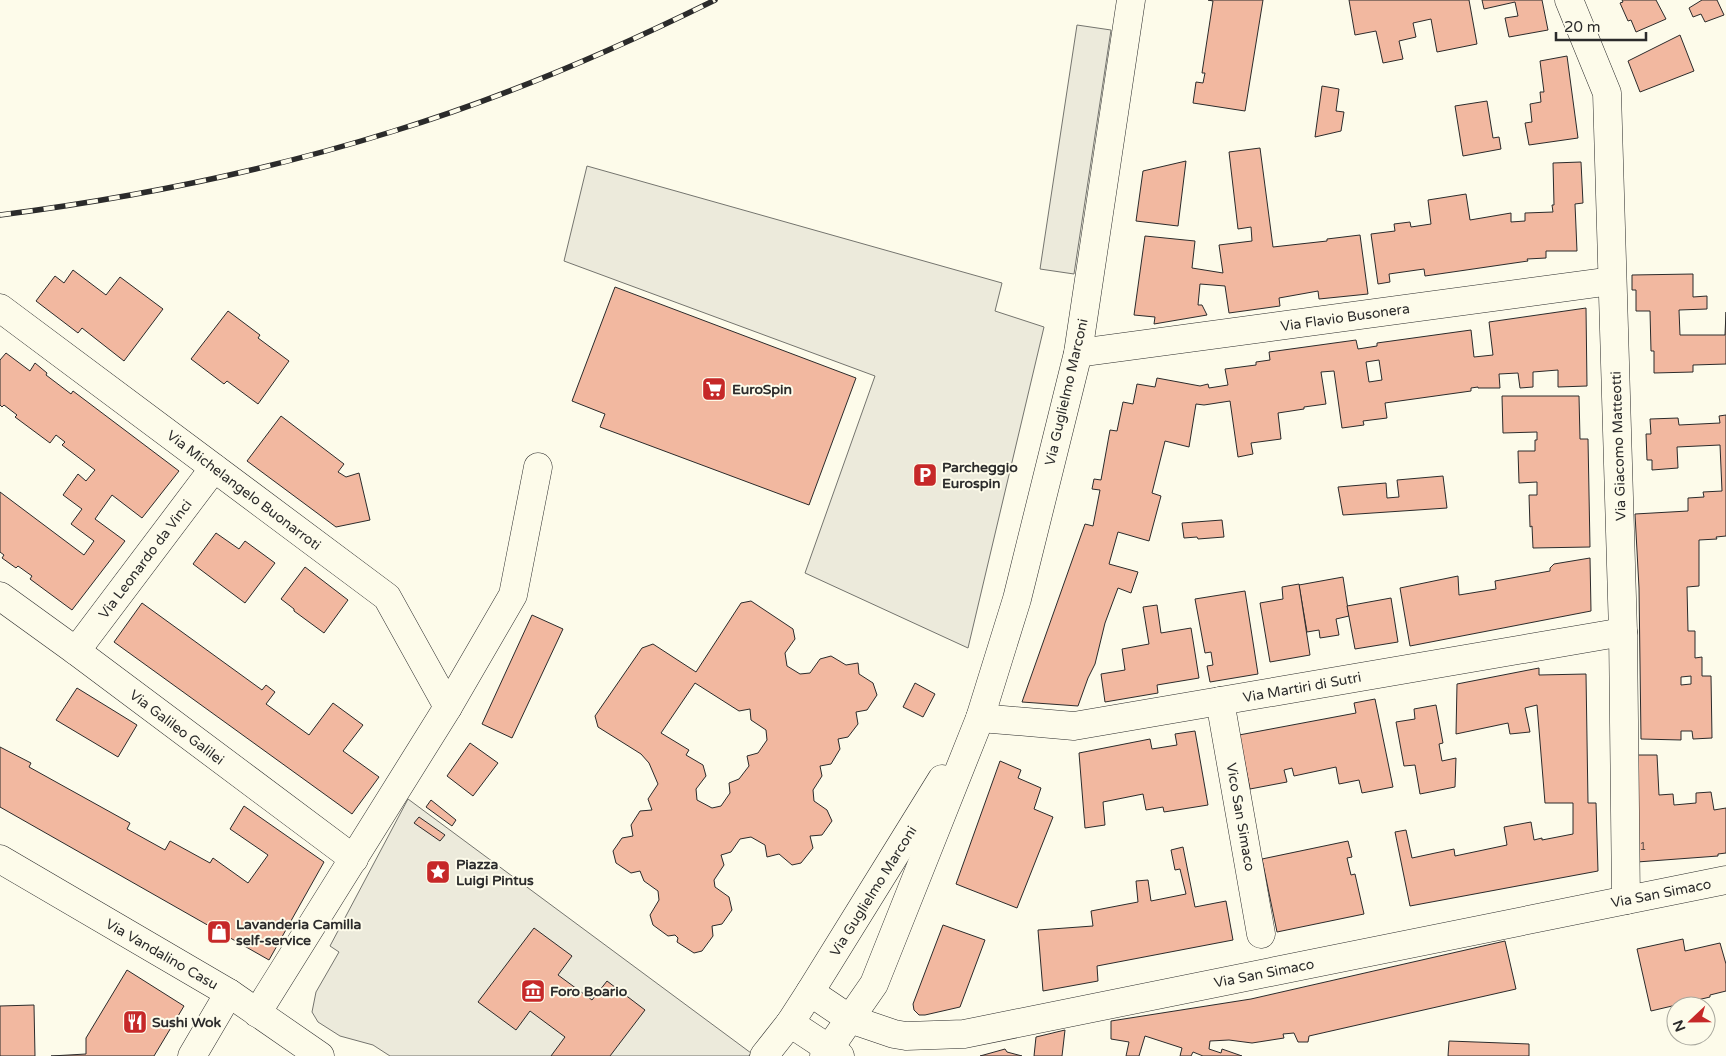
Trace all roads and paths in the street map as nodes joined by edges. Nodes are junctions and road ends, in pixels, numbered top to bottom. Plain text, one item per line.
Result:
1 (1131, 0) edge
2 (1568, 0) edge
3 (1612, 281) junction
4 (0, 308) edge
5 (1078, 353) junction
6 (538, 467) dead end
7 (214, 468) junction
8 (0, 596) edge
9 (1623, 632) junction
10 (76, 651) junction
11 (1220, 701) junction
12 (448, 707) junction
13 (980, 718) junction
14 (0, 859) edge
15 (354, 859) junction
16 (1726, 880) edge
17 (1626, 900) junction
18 (1261, 934) dead end
19 (810, 992) junction
20 (229, 993) junction
21 (257, 1012) junction
22 (850, 1019) junction
23 (790, 1023) junction
24 (964, 1034) junction
25 (831, 1054) edge
26 (192, 1056) edge
27 (320, 1056) edge
28 (764, 1056) edge
29 (924, 1056) edge

1 - 5 street, Via Guglielmo Marconi
2 - 3 street, Via Giacomo Matteotti
3 - 5 street, Via Flavio Busonera
3 - 9 street, Via Giacomo Matteotti
4 - 7 street, Via Michelangelo Buonarroti
5 - 13 street, Via Guglielmo Marconi
6 - 12 street
7 - 10 street, Via Leonardo da Vinci
7 - 12 street, Via Michelangelo Buonarroti
8 - 10 street, Via Galileo Galilei
9 - 11 street, Via Martiri di Sutri
9 - 17 street, Via Giacomo Matteotti
10 - 15 street, Via Galileo Galilei
11 - 13 street, Via Martiri di Sutri
11 - 18 street, Vico San Simaco
12 - 15 street
13 - 19 street, Via Guglielmo Marconi
13 - 22 street, Via Guglielmo Marconi
14 - 20 street, Via Vandalino Casu
15 - 21 street
16 - 17 street, Via San Simaco
17 - 24 street, Via San Simaco
19 - 22 street, Via San Simaco
19 - 23 street, Via Guglielmo Marconi
20 - 21 street, Via Vandalino Casu
20 - 26 street
21 - 27 street, Via Vandalino Casu
22 - 24 street, Via San Simaco
22 - 25 street, Via Guglielmo Marconi
23 - 25 street, Via Guglielmo Marconi
23 - 28 street
24 - 29 street

